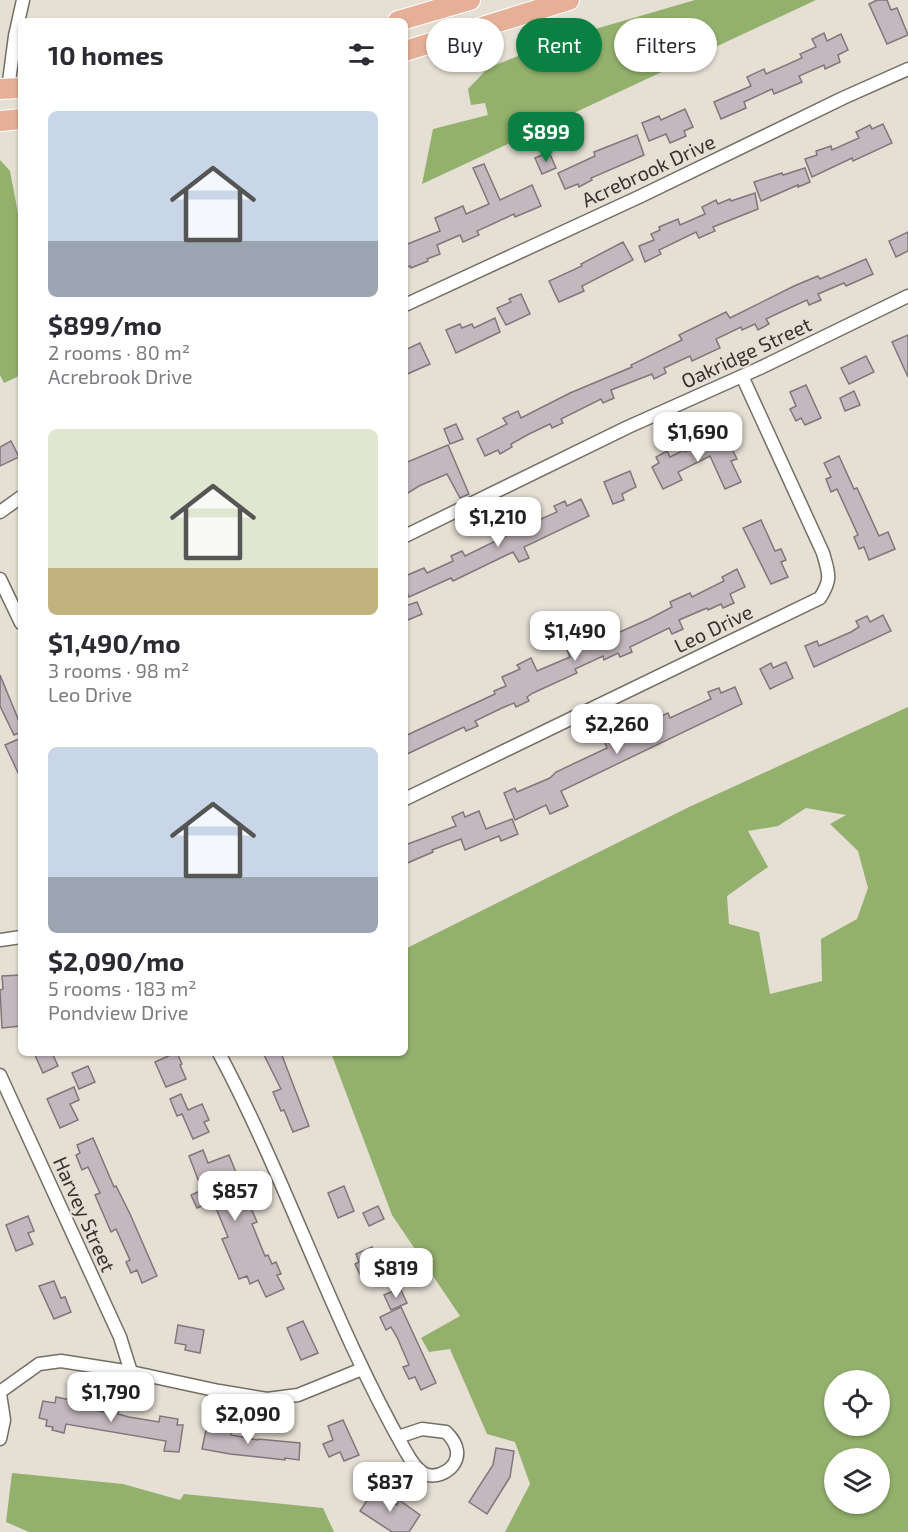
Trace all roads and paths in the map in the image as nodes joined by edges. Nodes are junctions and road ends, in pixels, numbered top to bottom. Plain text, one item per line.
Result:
1 (23, 0) edge
2 (470, 0) edge
3 (569, 0) edge
4 (19, 18) edge
5 (408, 18) edge
6 (18, 22) edge
7 (408, 50) edge
8 (908, 69) edge
9 (10, 89) edge
10 (18, 119) edge
11 (0, 121) edge
12 (908, 296) edge
13 (408, 303) edge
14 (742, 376) junction
15 (18, 499) edge
16 (0, 512) edge
17 (408, 535) edge
18 (0, 579) edge
19 (18, 617) edge
20 (408, 798) edge
21 (18, 937) edge
22 (0, 940) edge
23 (220, 1056) edge
24 (0, 1075) edge
25 (362, 1369) junction
26 (131, 1372) junction
27 (0, 1393) edge
28 (398, 1437) junction
29 (0, 1438) edge

1 - 4 street
2 - 5 main road
3 - 7 main road
6 - 9 street
8 - 13 street, Acrebrook Drive
10 - 11 main road
12 - 14 street, Oakridge Street
14 - 17 street, Oakridge Street
14 - 20 street, Leo Drive
15 - 16 street
18 - 19 street
21 - 22 street
23 - 25 street
24 - 26 street, Harvey Street
25 - 26 street
25 - 28 street
26 - 27 street
27 - 29 street
28 - 28 street

